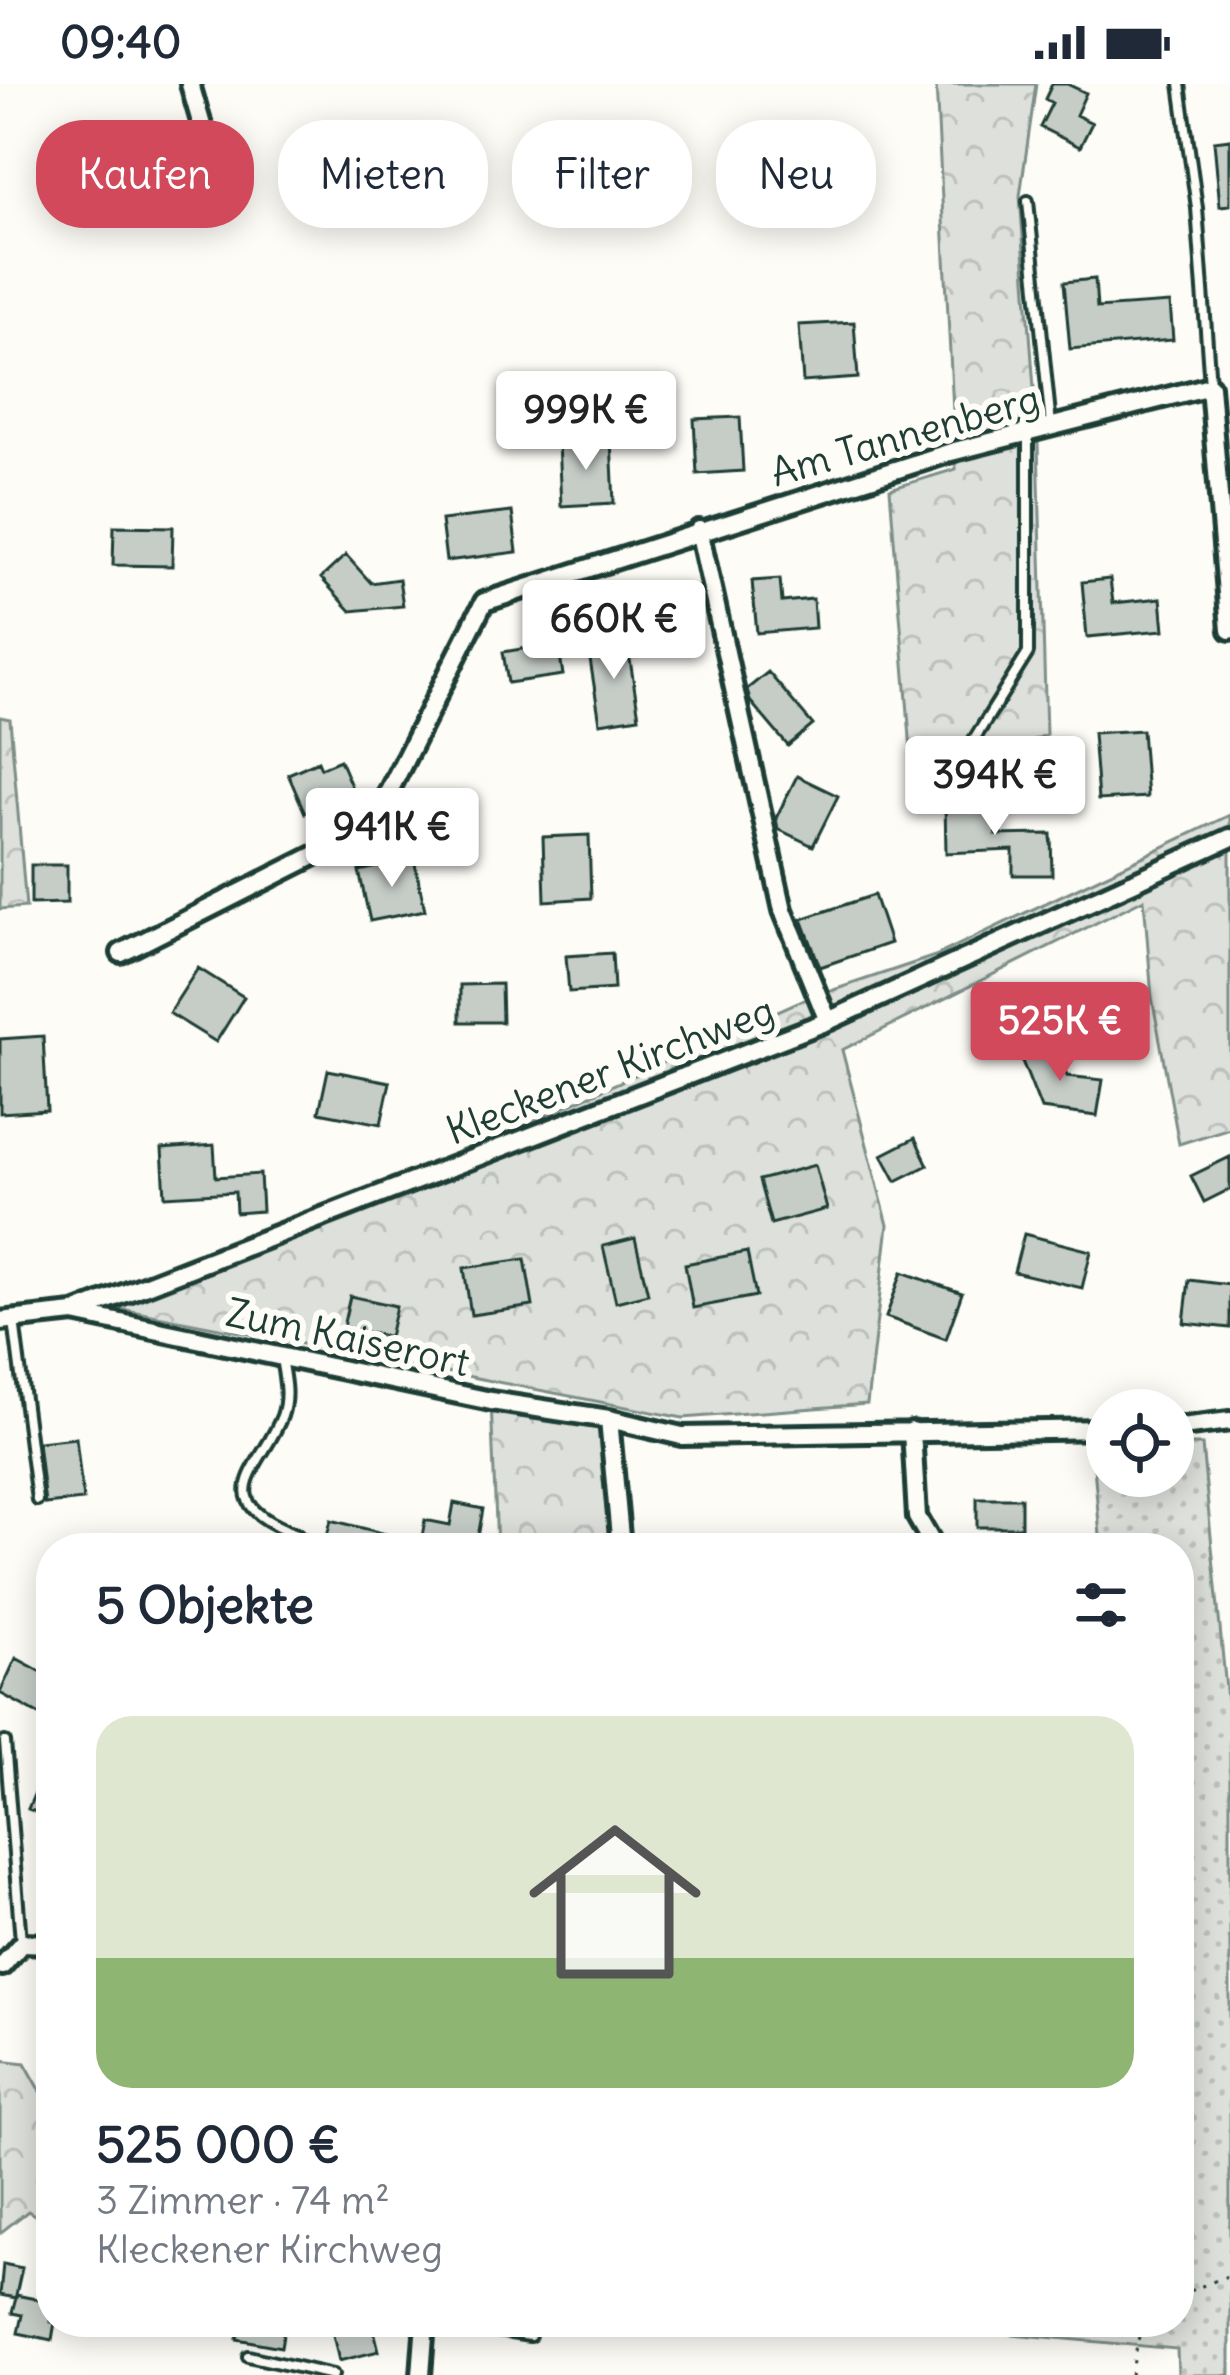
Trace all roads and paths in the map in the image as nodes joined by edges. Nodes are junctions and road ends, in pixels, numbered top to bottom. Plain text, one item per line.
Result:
1 (190, 84) edge
2 (1180, 84) edge
3 (200, 120) edge
4 (1028, 201) dead end
5 (1210, 386) junction
6 (1051, 427) junction
7 (951, 452) junction
8 (699, 530) junction
9 (1230, 630) edge
10 (955, 770) dead end
11 (1230, 838) edge
12 (121, 952) dead end
13 (828, 1021) junction
14 (74, 1312) junction
15 (7, 1320) edge
16 (281, 1356) junction
17 (609, 1420) junction
18 (1230, 1421) edge
19 (1194, 1425) edge
20 (1086, 1429) edge
21 (912, 1431) junction
22 (37, 1500) dead end
23 (295, 1533) edge
24 (620, 1533) edge
25 (926, 1533) edge
26 (4, 1742) dead end
27 (22, 1942) junction
28 (36, 1943) edge
29 (2, 1966) edge
30 (1230, 2275) edge
31 (1194, 2289) edge
32 (424, 2337) edge
33 (1139, 2337) edge
34 (248, 2356) dead end
35 (333, 2375) edge
36 (421, 2375) edge
37 (1131, 2375) edge

1 - 3 street
2 - 5 lane
4 - 6 lane
5 - 6 street, Am Tannenberg
5 - 9 street
6 - 7 street, Am Tannenberg
7 - 8 street, Am Tannenberg
7 - 10 lane
8 - 12 street, Am Tannenberg
8 - 13 street
11 - 13 street, Kleckener Kirchweg
13 - 14 street, Kleckener Kirchweg
14 - 15 street, Kleckener Kirchweg
14 - 16 street, Zum Kaiserort
15 - 22 lane
16 - 17 street, Zum Kaiserort
16 - 23 lane
17 - 21 street, Zum Kaiserort
17 - 24 street
18 - 19 street
20 - 21 street, Zum Kaiserort
21 - 25 street
26 - 27 lane
27 - 28 street
27 - 29 street
30 - 31 path
32 - 36 street
33 - 37 path
34 - 35 lane

